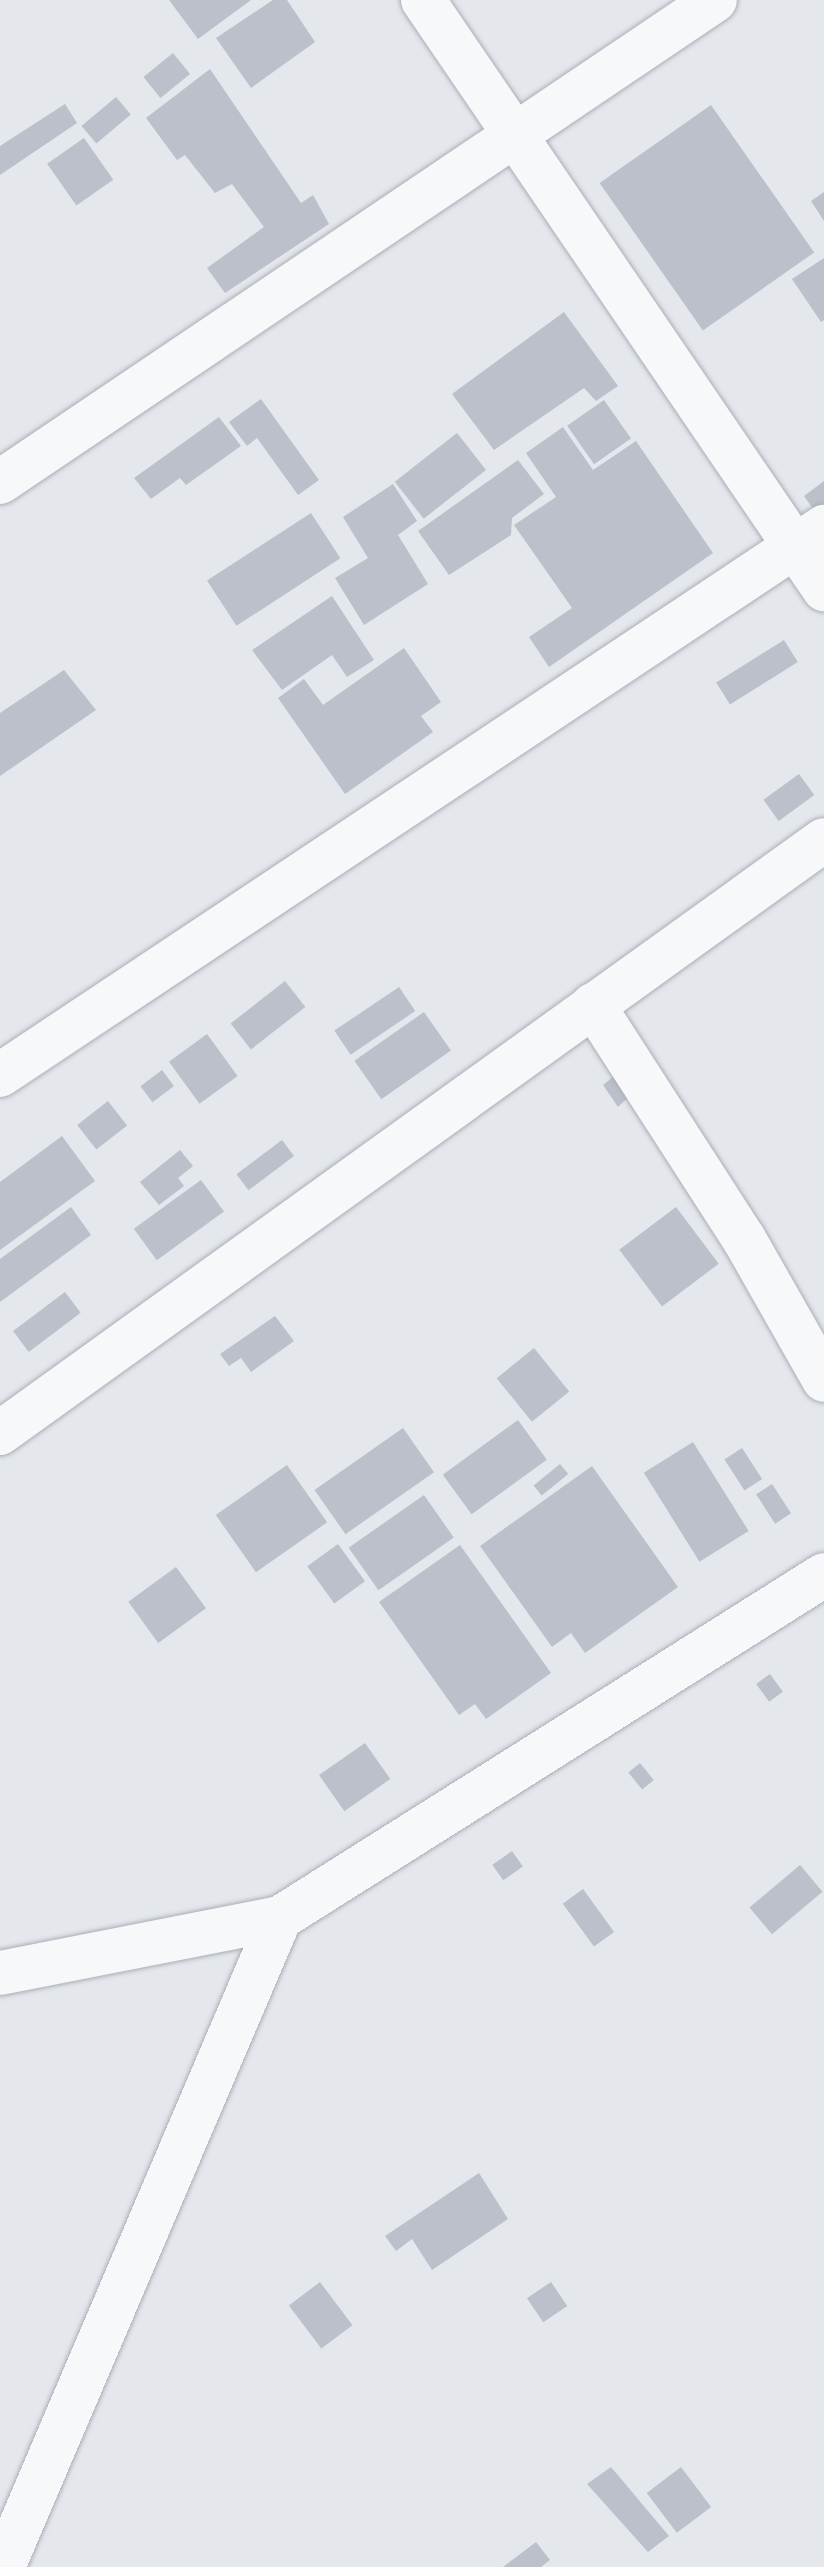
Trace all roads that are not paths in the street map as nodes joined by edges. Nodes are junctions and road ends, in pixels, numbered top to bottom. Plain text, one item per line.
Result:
1 (423, 0) edge
2 (715, 0) edge
3 (515, 134) junction
4 (0, 482) edge
5 (810, 537) edge
6 (824, 589) edge
7 (824, 840) edge
8 (593, 1005) junction
9 (0, 1075) edge
10 (824, 1380) edge
11 (0, 1433) edge
12 (824, 1575) edge
13 (280, 1918) junction
14 (0, 1973) edge
15 (3, 2567) edge

1 - 3 street
2 - 3 street
3 - 4 street
3 - 5 street
5 - 6 street
5 - 9 street
7 - 8 street
8 - 10 street
8 - 11 street
12 - 13 street
13 - 14 street
13 - 15 street

